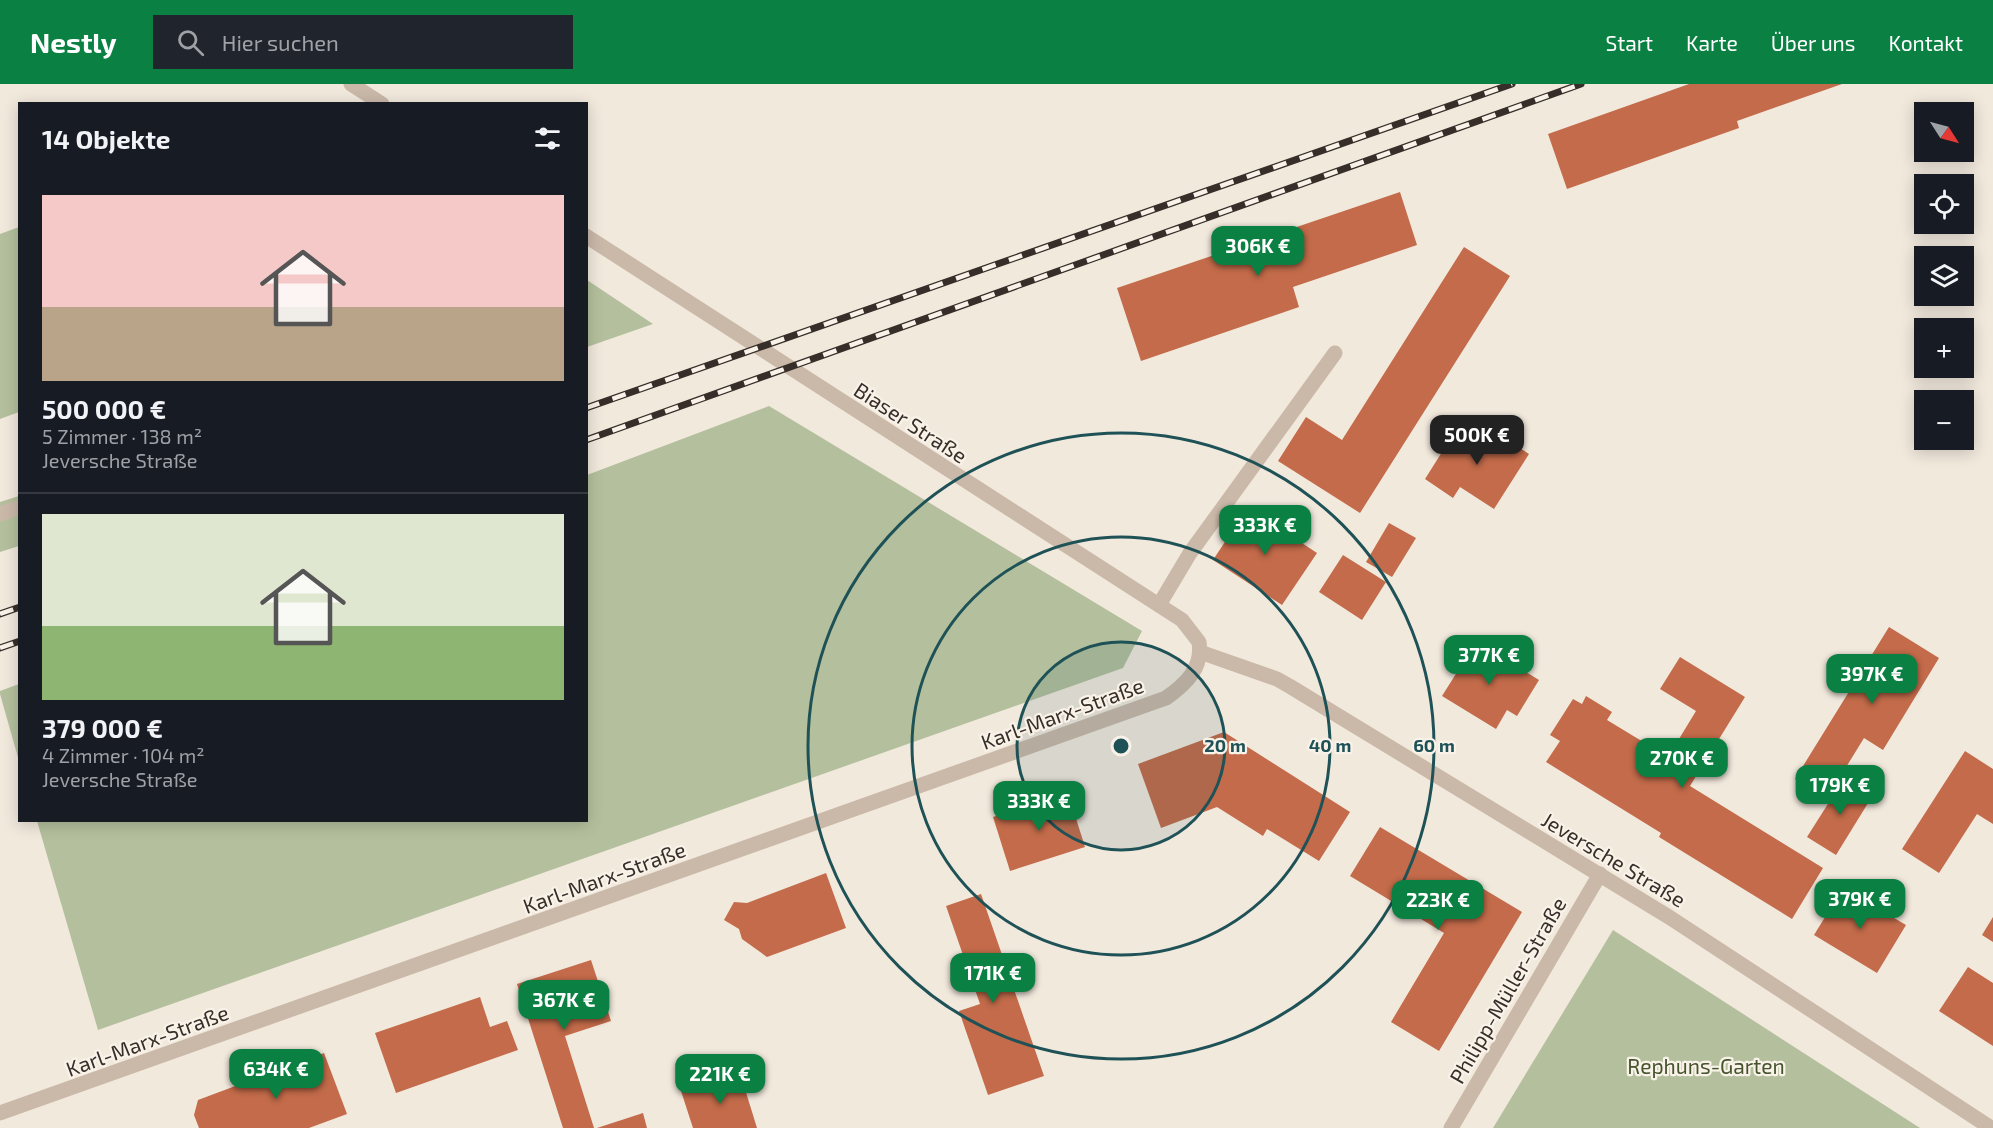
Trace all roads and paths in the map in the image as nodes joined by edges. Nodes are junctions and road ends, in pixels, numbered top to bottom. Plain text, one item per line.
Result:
1 (351, 84) edge
2 (379, 102) edge
3 (588, 237) edge
4 (1335, 353) dead end
5 (18, 508) edge
6 (0, 514) edge
7 (1159, 605) junction
8 (1200, 652) junction
9 (1600, 874) junction
10 (0, 1113) edge
11 (1451, 1128) edge
12 (1991, 1128) edge

1 - 2 street
3 - 7 street, Biaser Straße
4 - 7 street
5 - 6 street
7 - 8 street, Biaser Straße
8 - 9 street, Jeversche Straße
8 - 10 street, Karl-Marx-Straße
9 - 11 street, Philipp-Müller-Straße
9 - 12 street, Jeversche Straße

